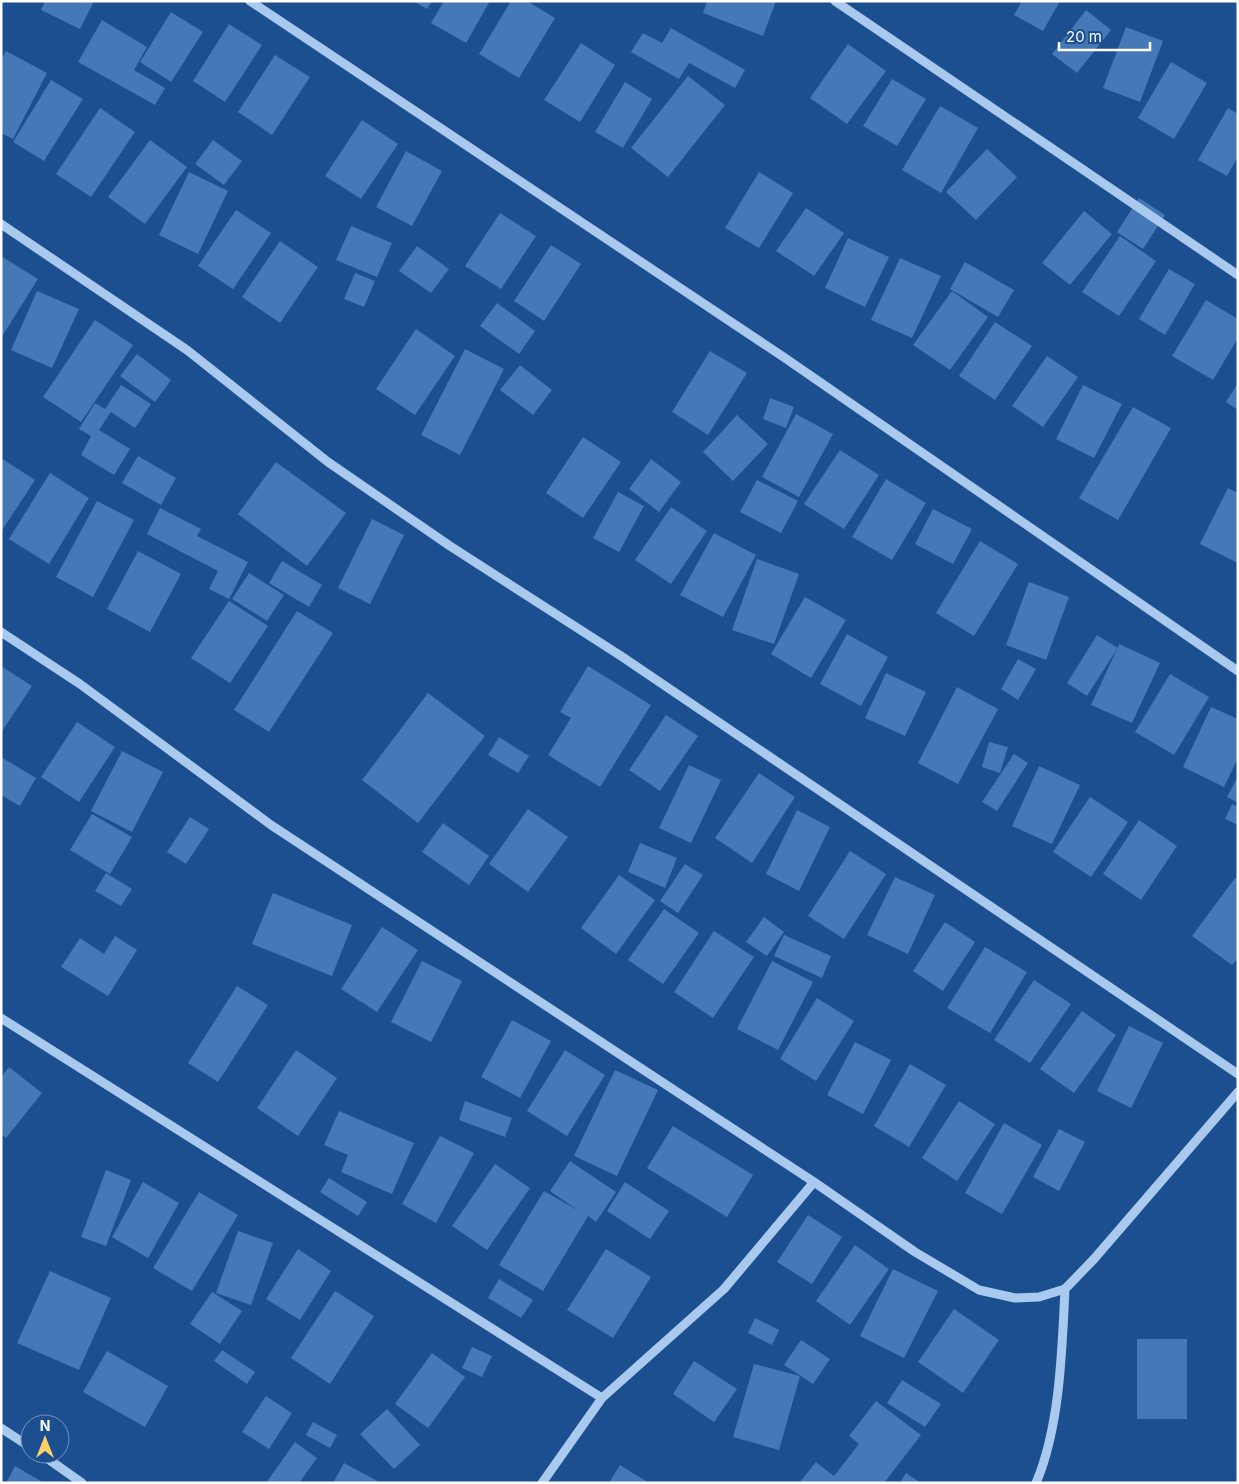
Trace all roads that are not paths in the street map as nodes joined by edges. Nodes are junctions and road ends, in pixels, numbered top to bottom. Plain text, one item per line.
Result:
1 (250, 1) edge
2 (835, 1) edge
3 (1, 224) edge
4 (1238, 275) edge
5 (1, 632) edge
6 (1238, 671) edge
7 (1, 1018) edge
8 (1238, 1074) edge
9 (1238, 1092) edge
10 (814, 1182) junction
11 (1065, 1289) junction
12 (602, 1398) junction
13 (1, 1428) edge
14 (20, 1440) edge
15 (54, 1464) edge
16 (82, 1483) edge
17 (542, 1483) edge
18 (1036, 1483) edge

1 - 6 street
2 - 4 street
3 - 8 street
5 - 10 street
7 - 12 street
9 - 11 street
10 - 11 street
10 - 12 street
11 - 18 street
12 - 17 street
13 - 14 street
15 - 16 street

